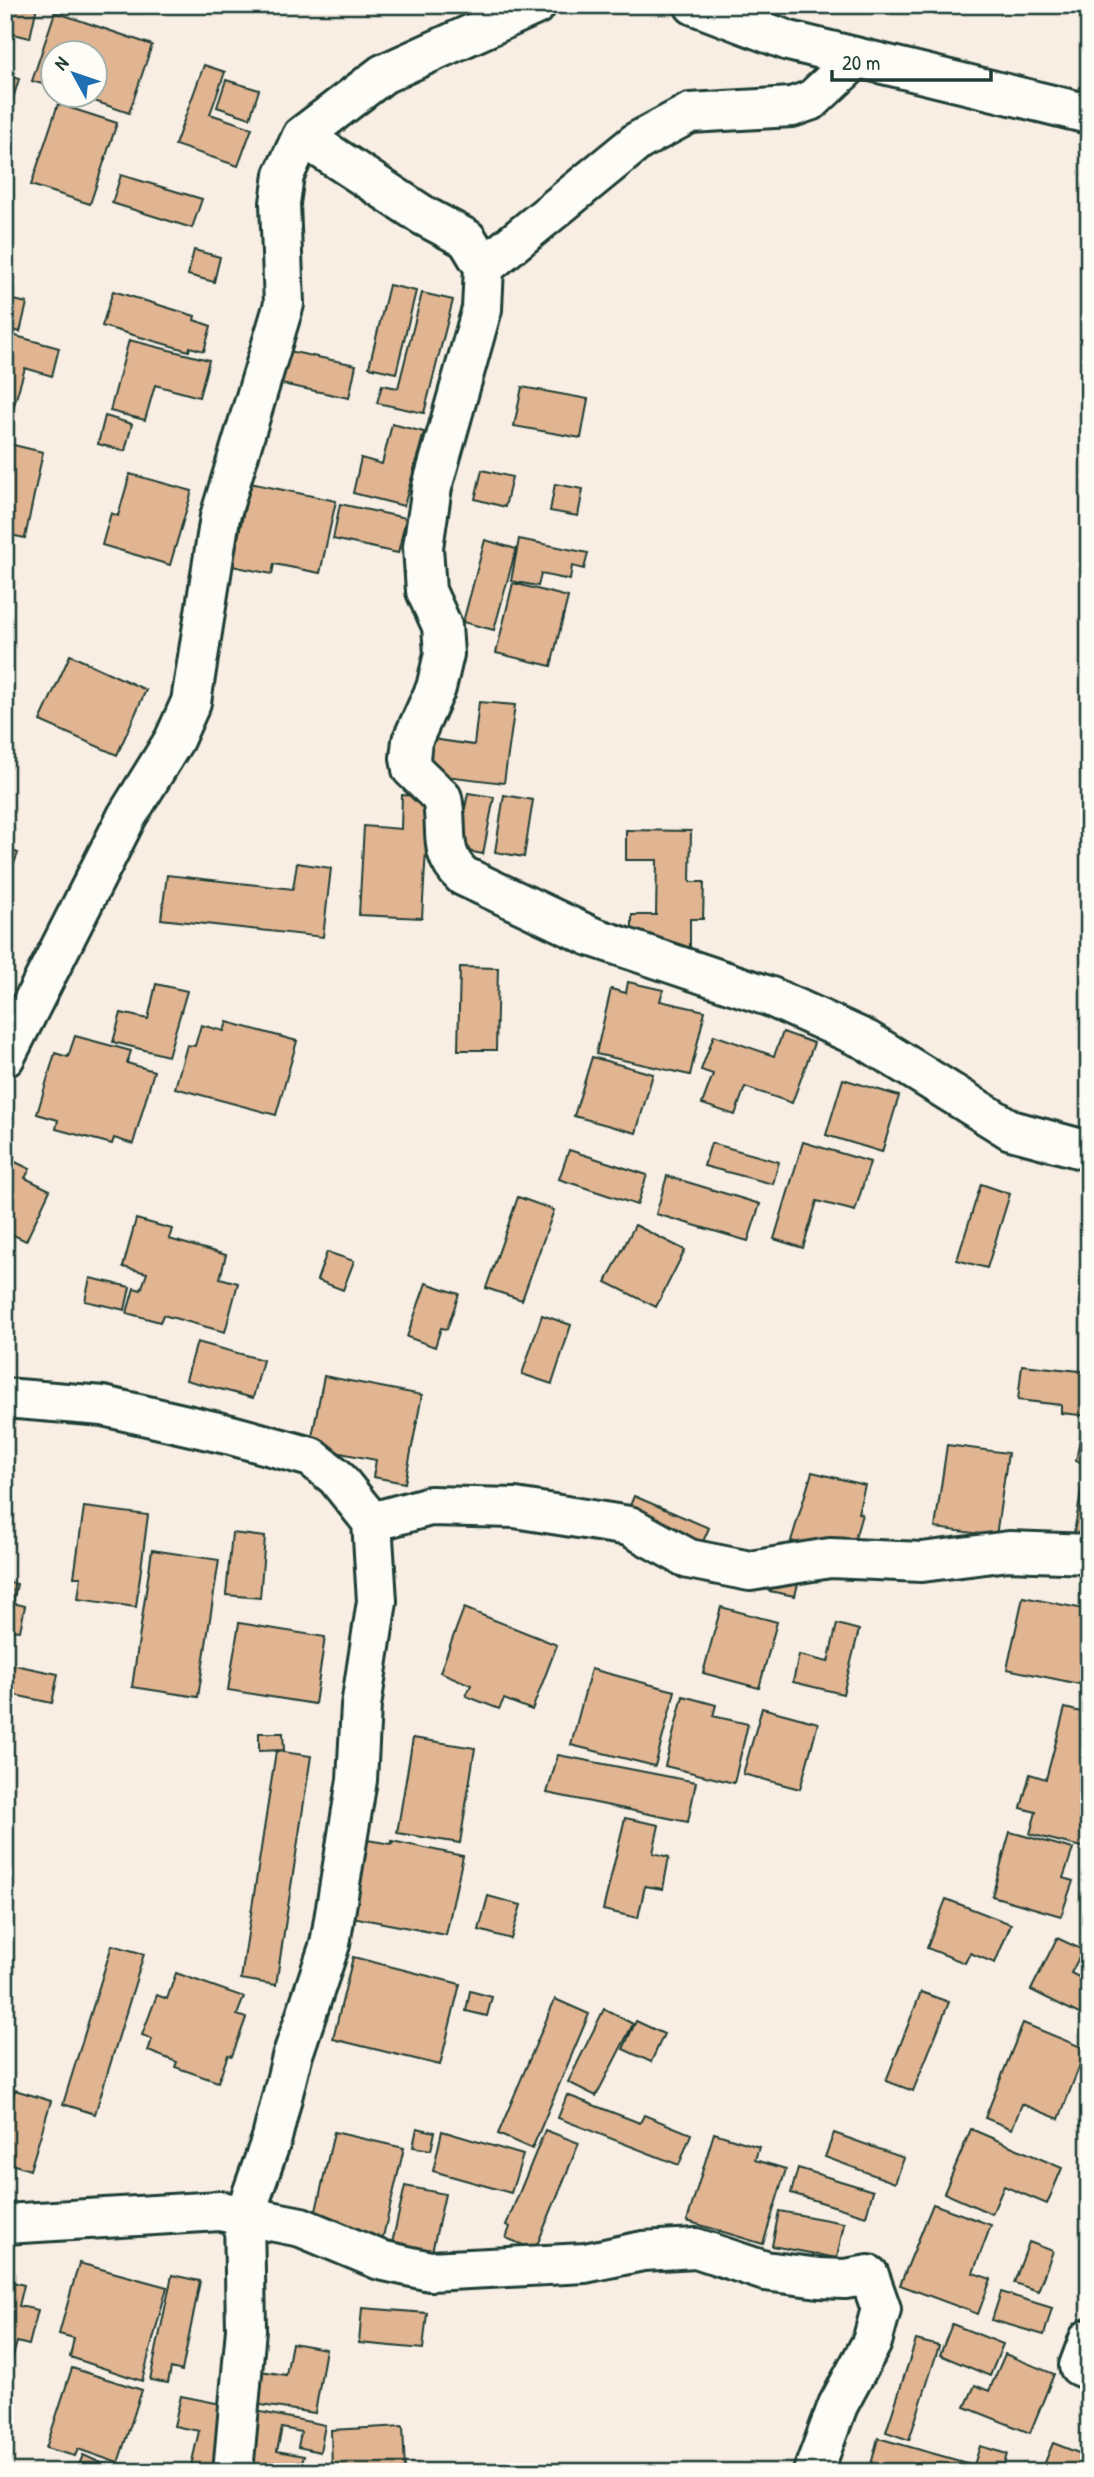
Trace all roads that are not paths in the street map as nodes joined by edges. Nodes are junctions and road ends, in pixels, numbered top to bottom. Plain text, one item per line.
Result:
1 (536, 5) edge
2 (694, 5) edge
3 (857, 58) junction
4 (1089, 114) edge
5 (302, 136) junction
6 (484, 267) junction
7 (5, 1057) edge
8 (1089, 1151) edge
9 (5, 1398) edge
10 (372, 1522) junction
11 (1089, 1554) edge
12 (244, 2217) junction
13 (5, 2224) edge
14 (1089, 2339) edge
15 (1089, 2370) edge
16 (233, 2472) edge
17 (813, 2472) edge

1 - 5 street
2 - 3 street
3 - 4 street
3 - 6 street
5 - 6 street
5 - 7 street
6 - 8 street
9 - 10 street
10 - 11 street
10 - 12 street
12 - 13 street
12 - 16 street
12 - 17 street
14 - 15 street

